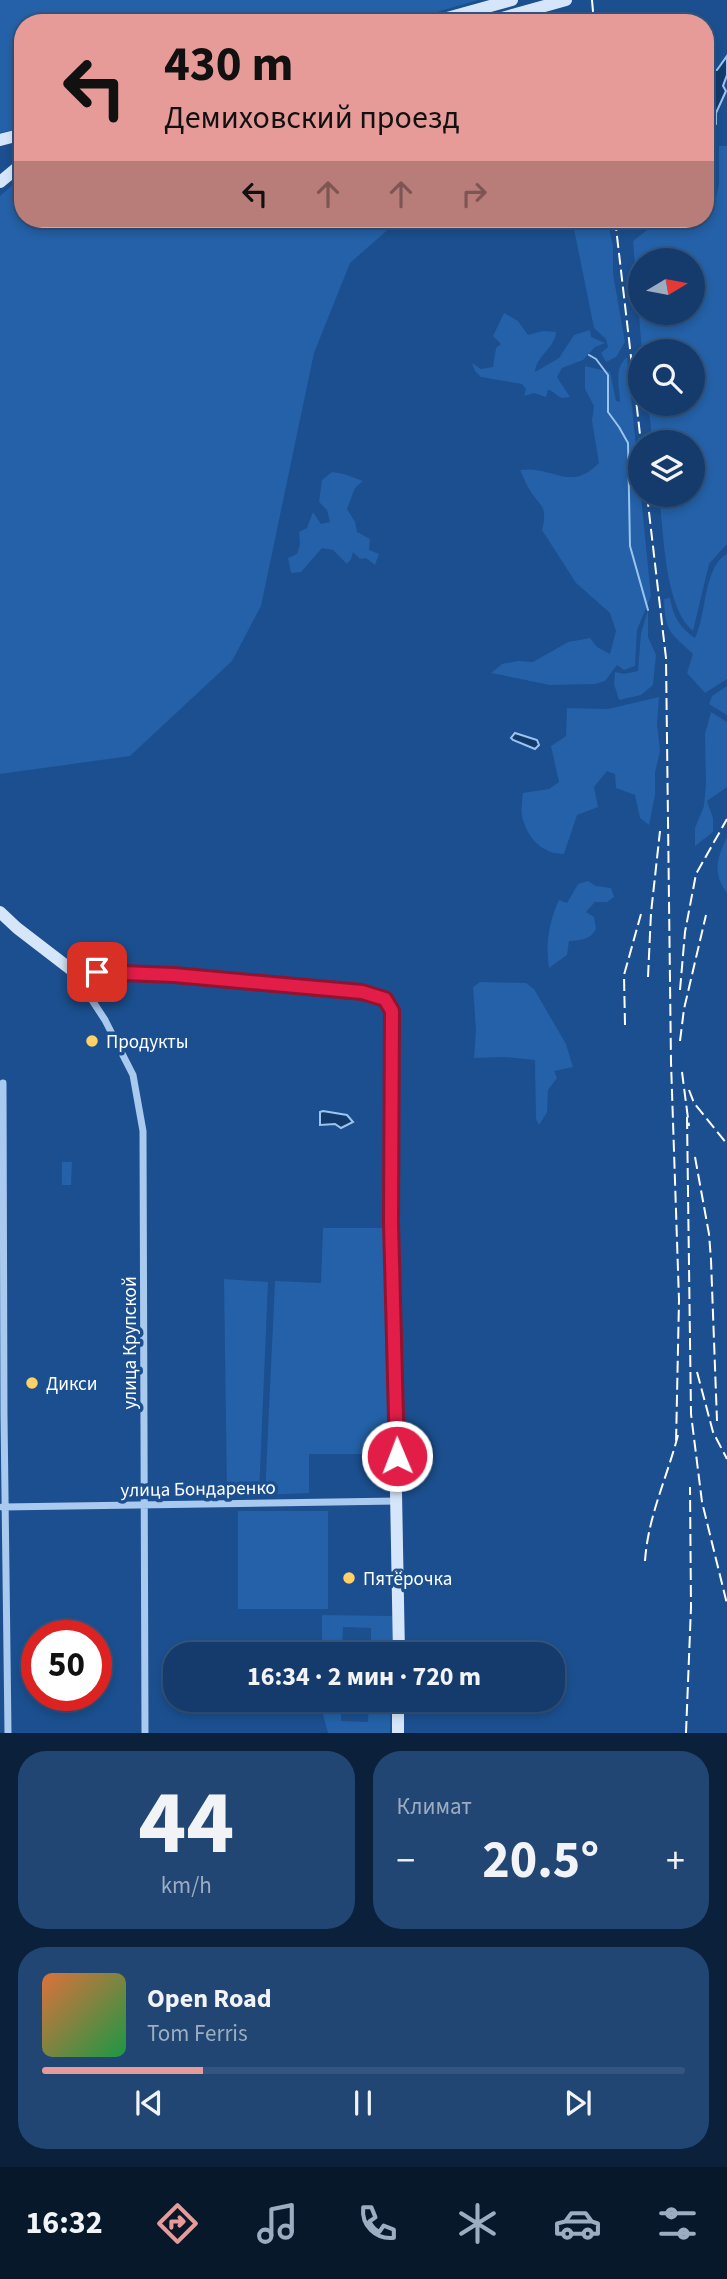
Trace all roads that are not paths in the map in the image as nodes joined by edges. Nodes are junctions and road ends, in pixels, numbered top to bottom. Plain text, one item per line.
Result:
1 (512, 0) edge
2 (564, 1) edge
3 (461, 14) edge
4 (517, 14) edge
5 (14, 170) edge
6 (0, 182) edge
7 (0, 912) edge
8 (73, 971) junction
9 (3, 1083) dead end
10 (397, 1501) junction
11 (145, 1504) junction
12 (2, 1507) edge
13 (399, 1642) edge
14 (398, 1712) edge
15 (8, 1733) edge
16 (145, 1733) edge
17 (398, 1733) edge

1 - 3 main road
2 - 4 main road
5 - 6 main road
7 - 8 main road
8 - 10 main road
8 - 11 street, улица Крупской
9 - 12 street
10 - 11 street, улица Бондаренко
10 - 13 main road
11 - 12 street, улица Бондаренко
11 - 16 street, улица Крупской
12 - 15 street
14 - 17 main road

